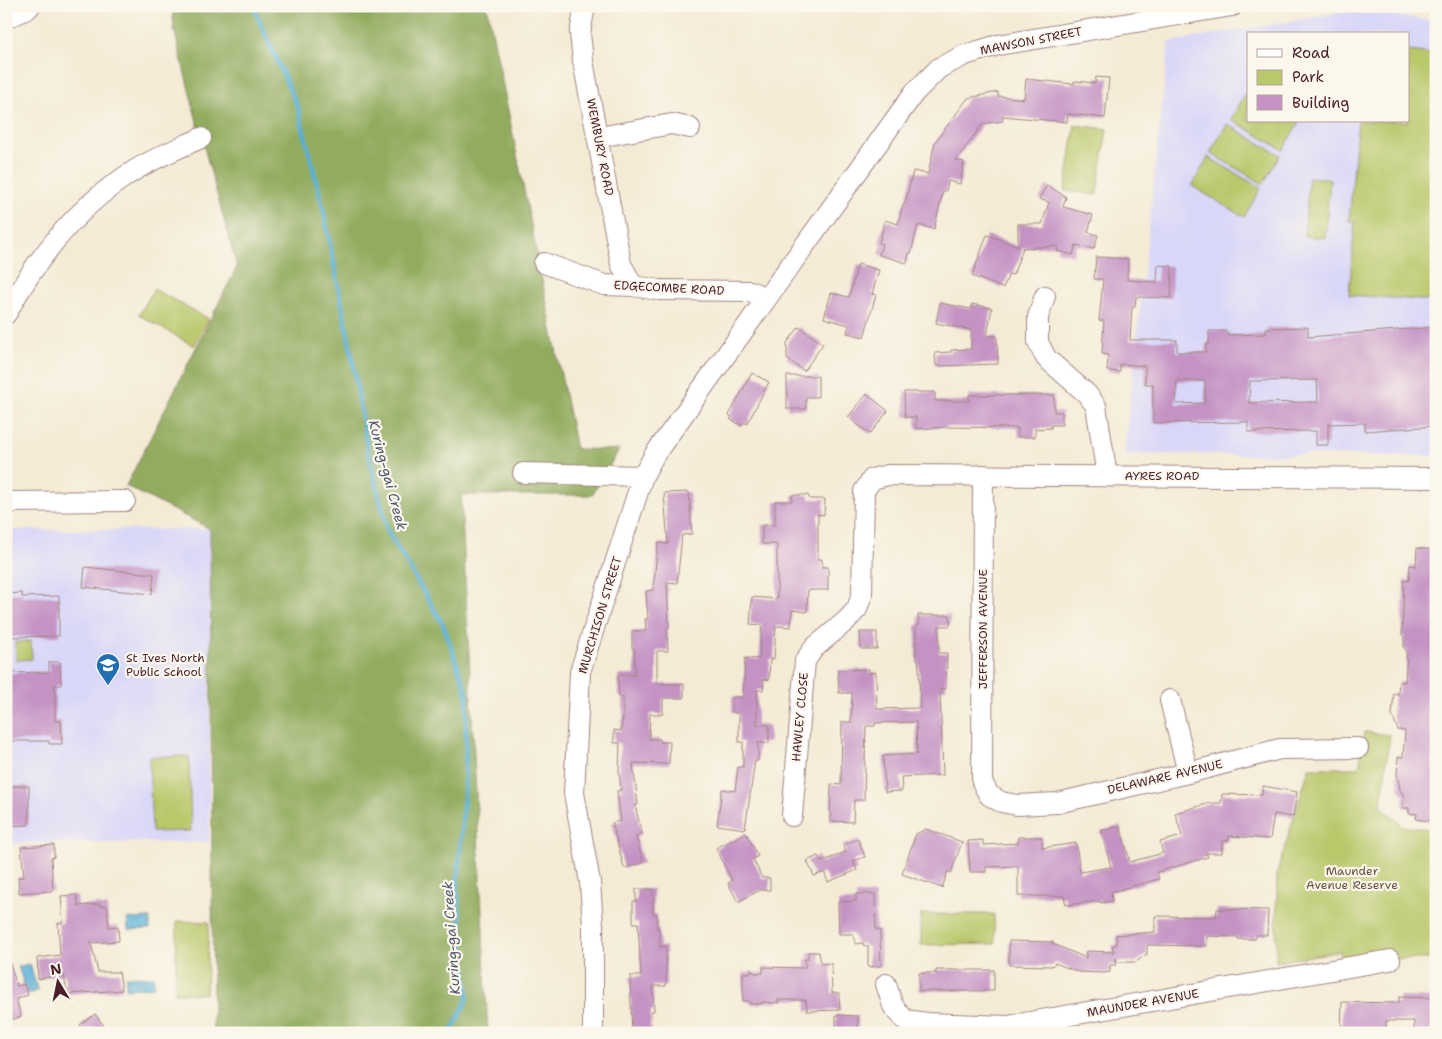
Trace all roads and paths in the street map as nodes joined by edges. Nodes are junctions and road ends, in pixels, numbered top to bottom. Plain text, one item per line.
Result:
1 (30, 6) edge
2 (585, 6) edge
3 (1232, 6) edge
4 (1140, 14) edge
5 (9, 17) dead end
6 (690, 128) dead end
7 (599, 137) junction
8 (201, 138) dead end
9 (544, 263) dead end
10 (633, 286) junction
11 (1045, 296) dead end
12 (766, 298) junction
13 (6, 314) edge
14 (523, 474) dead end
15 (888, 475) joint
16 (983, 475) junction
17 (643, 476) junction
18 (1107, 476) junction
19 (1436, 478) edge
20 (125, 501) dead end
21 (6, 502) edge
22 (1170, 700) dead end
23 (1358, 748) dead end
24 (1188, 773) junction
25 (982, 782) joint
26 (792, 816) dead end
27 (1390, 960) dead end
28 (886, 984) dead end
29 (1007, 1030) edge
30 (593, 1033) edge

1 - 5 street
2 - 7 street, WEMBURY ROAD
3 - 4 street, MAWSON STREET
4 - 12 street, MAWSON STREET
6 - 7 street
7 - 10 street, WEMBURY ROAD
8 - 13 street
9 - 10 street, EDGECOMBE ROAD
10 - 12 street, EDGECOMBE ROAD
11 - 18 street
12 - 17 street, MURCHISON STREET
14 - 17 street
15 - 16 street, AYRES ROAD
15 - 26 street, HAWLEY CLOSE
16 - 18 street, AYRES ROAD
16 - 25 street, JEFFERSON AVENUE
17 - 30 street, MURCHISON STREET
18 - 19 street, AYRES ROAD
20 - 21 street
22 - 24 street
23 - 24 street, DELAWARE AVENUE
24 - 25 street, DELAWARE AVENUE
27 - 29 street, MAUNDER AVENUE
28 - 29 street, MAUNDER AVENUE

